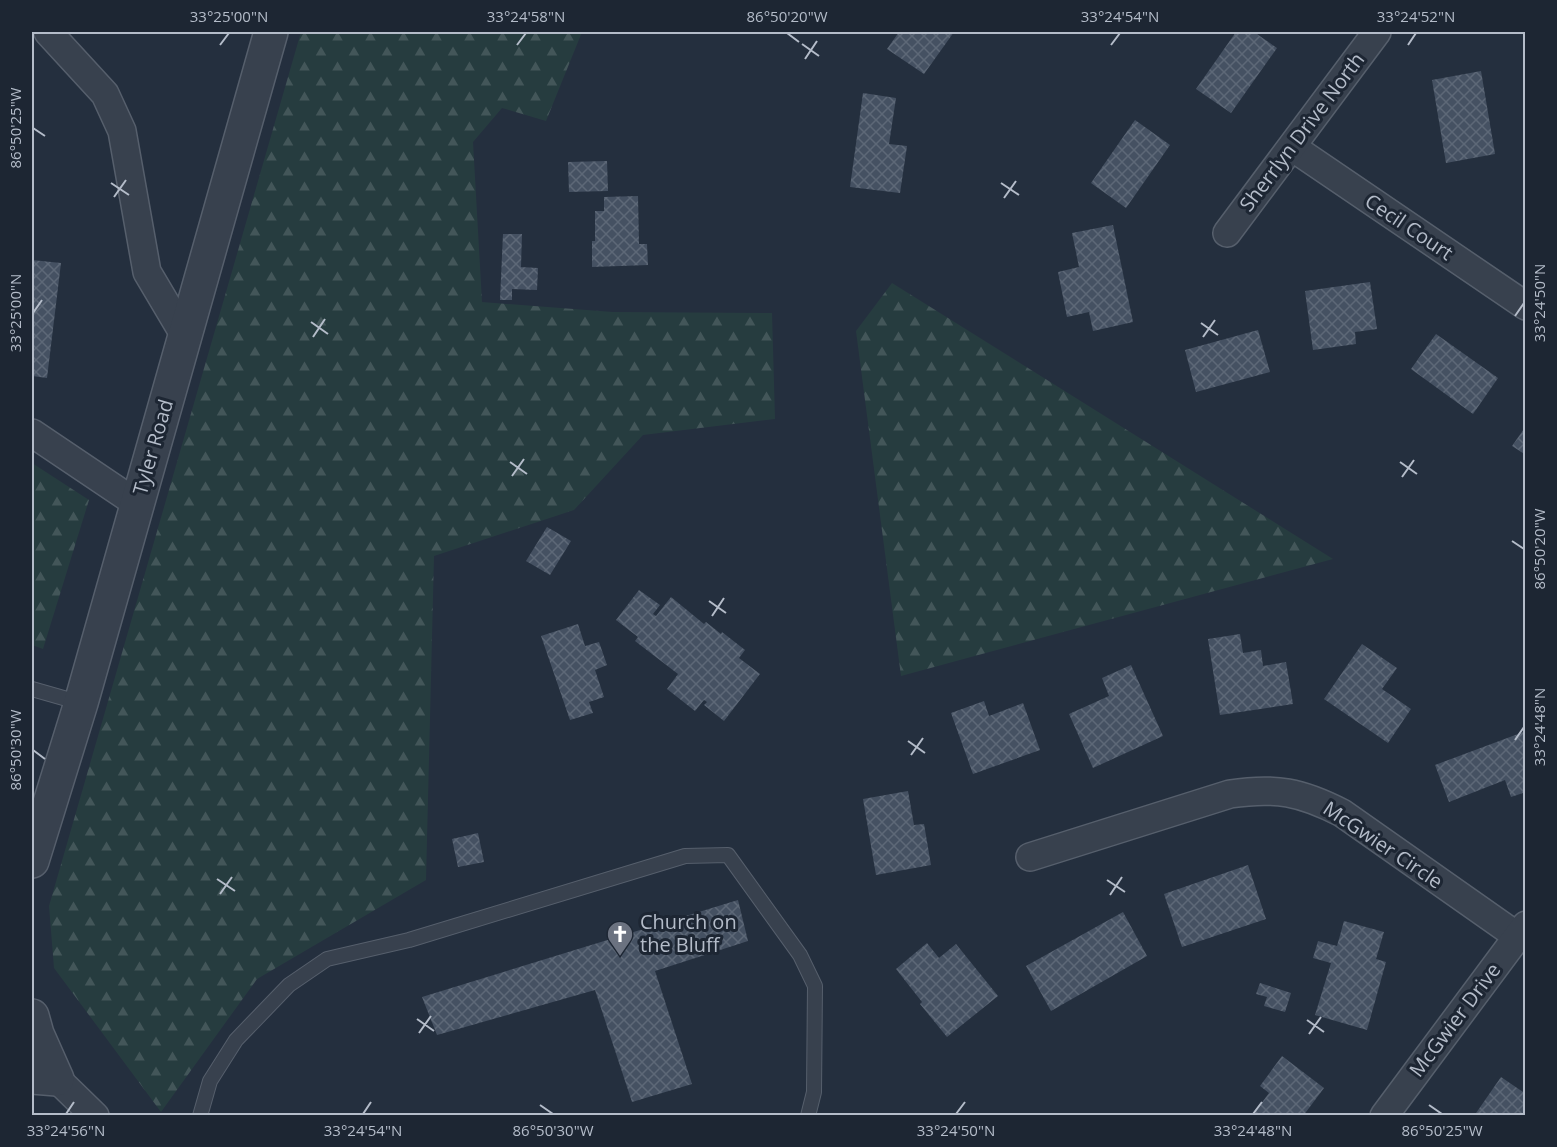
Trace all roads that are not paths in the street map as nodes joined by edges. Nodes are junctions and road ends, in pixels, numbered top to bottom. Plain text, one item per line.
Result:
1 (48, 32) edge
2 (271, 32) edge
3 (1377, 32) edge
4 (1292, 147) junction
5 (1227, 233) dead end
6 (1526, 306) edge
7 (185, 336) junction
8 (32, 434) edge
9 (136, 503) junction
10 (32, 689) edge
11 (81, 703) junction
12 (1030, 857) dead end
13 (32, 861) edge
14 (1521, 931) edge
15 (32, 1016) edge
16 (32, 1058) edge
17 (44, 1078) edge
18 (95, 1116) edge
19 (200, 1116) edge
20 (808, 1116) edge
21 (1384, 1116) edge

1 - 7 street
2 - 7 street, Tyler Road
3 - 4 street, Sherrlyn Drive North
4 - 5 street, Sherrlyn Drive North
4 - 6 street, Cecil Court
7 - 9 street, Tyler Road
8 - 9 street
9 - 11 street, Tyler Road
10 - 11 lane
11 - 13 street, Tyler Road
12 - 14 street, McGwier Circle
14 - 21 street, McGwier Drive
15 - 17 street
16 - 17 street
17 - 18 street
19 - 20 lane

